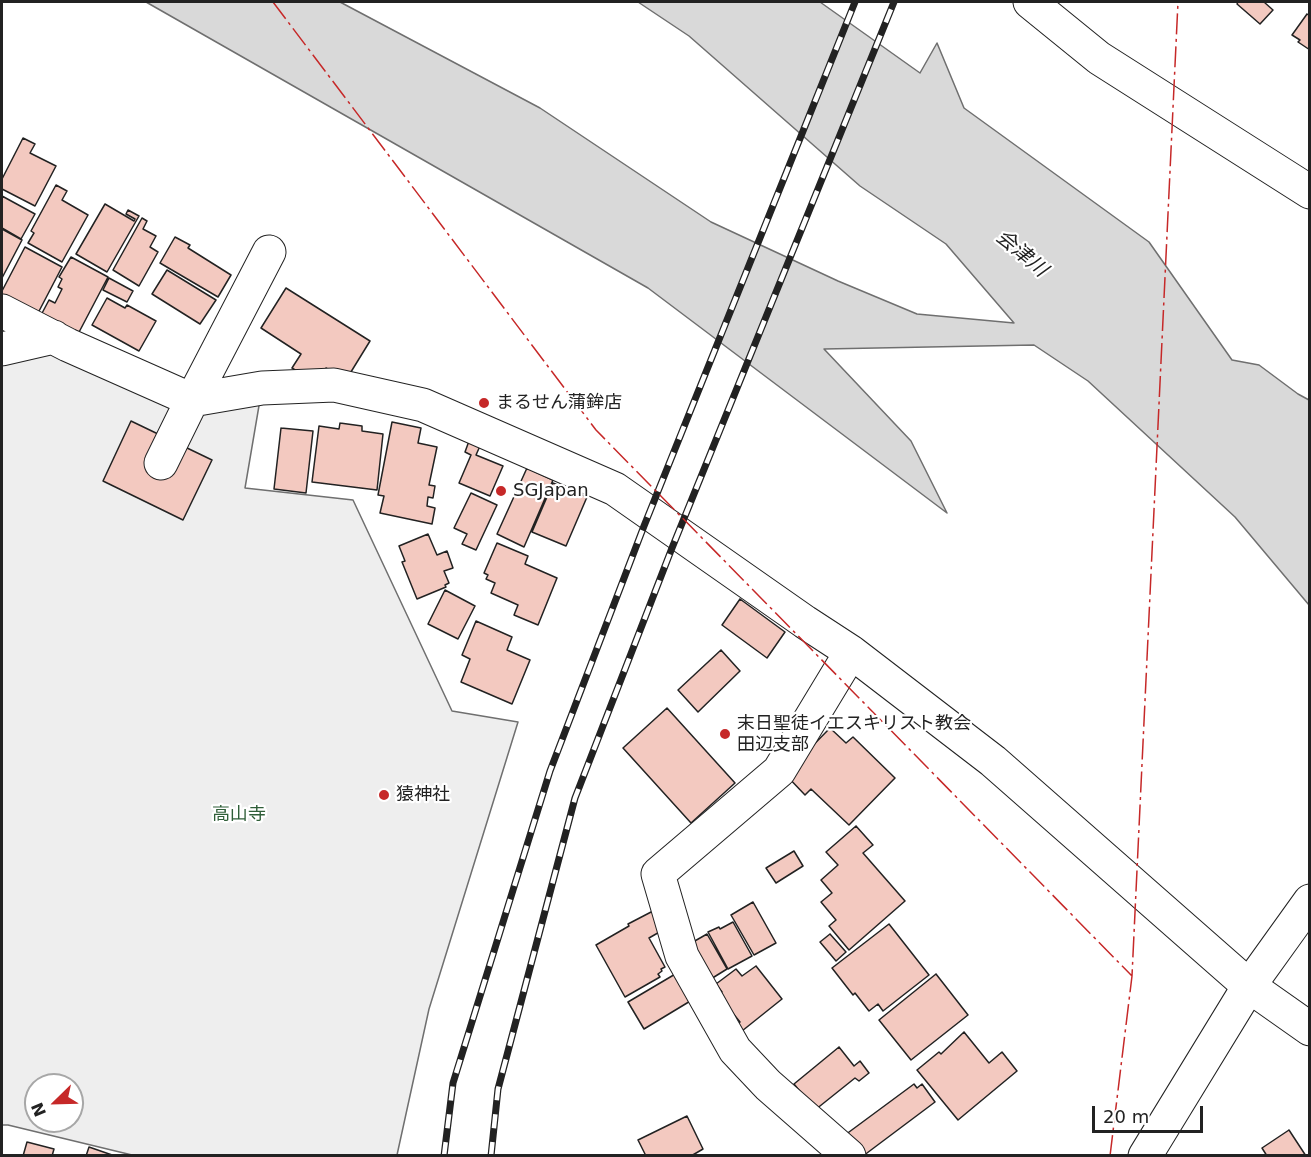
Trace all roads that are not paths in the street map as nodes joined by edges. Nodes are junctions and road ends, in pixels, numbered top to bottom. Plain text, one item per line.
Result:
1 (1030, 2) edge
2 (1310, 192) edge
3 (269, 252) dead end
4 (2, 311) edge
5 (54, 337) junction
6 (2, 349) edge
7 (192, 400) junction
8 (161, 463) dead end
9 (851, 652) junction
10 (1310, 901) edge
11 (1249, 986) junction
12 (1310, 1029) edge
13 (849, 1155) edge
14 (1144, 1155) edge

1 - 2 street
3 - 7 street
4 - 5 street
5 - 6 street
5 - 7 street
7 - 8 street
7 - 9 street
9 - 11 street
9 - 13 street
10 - 11 street
11 - 12 street
11 - 14 street

